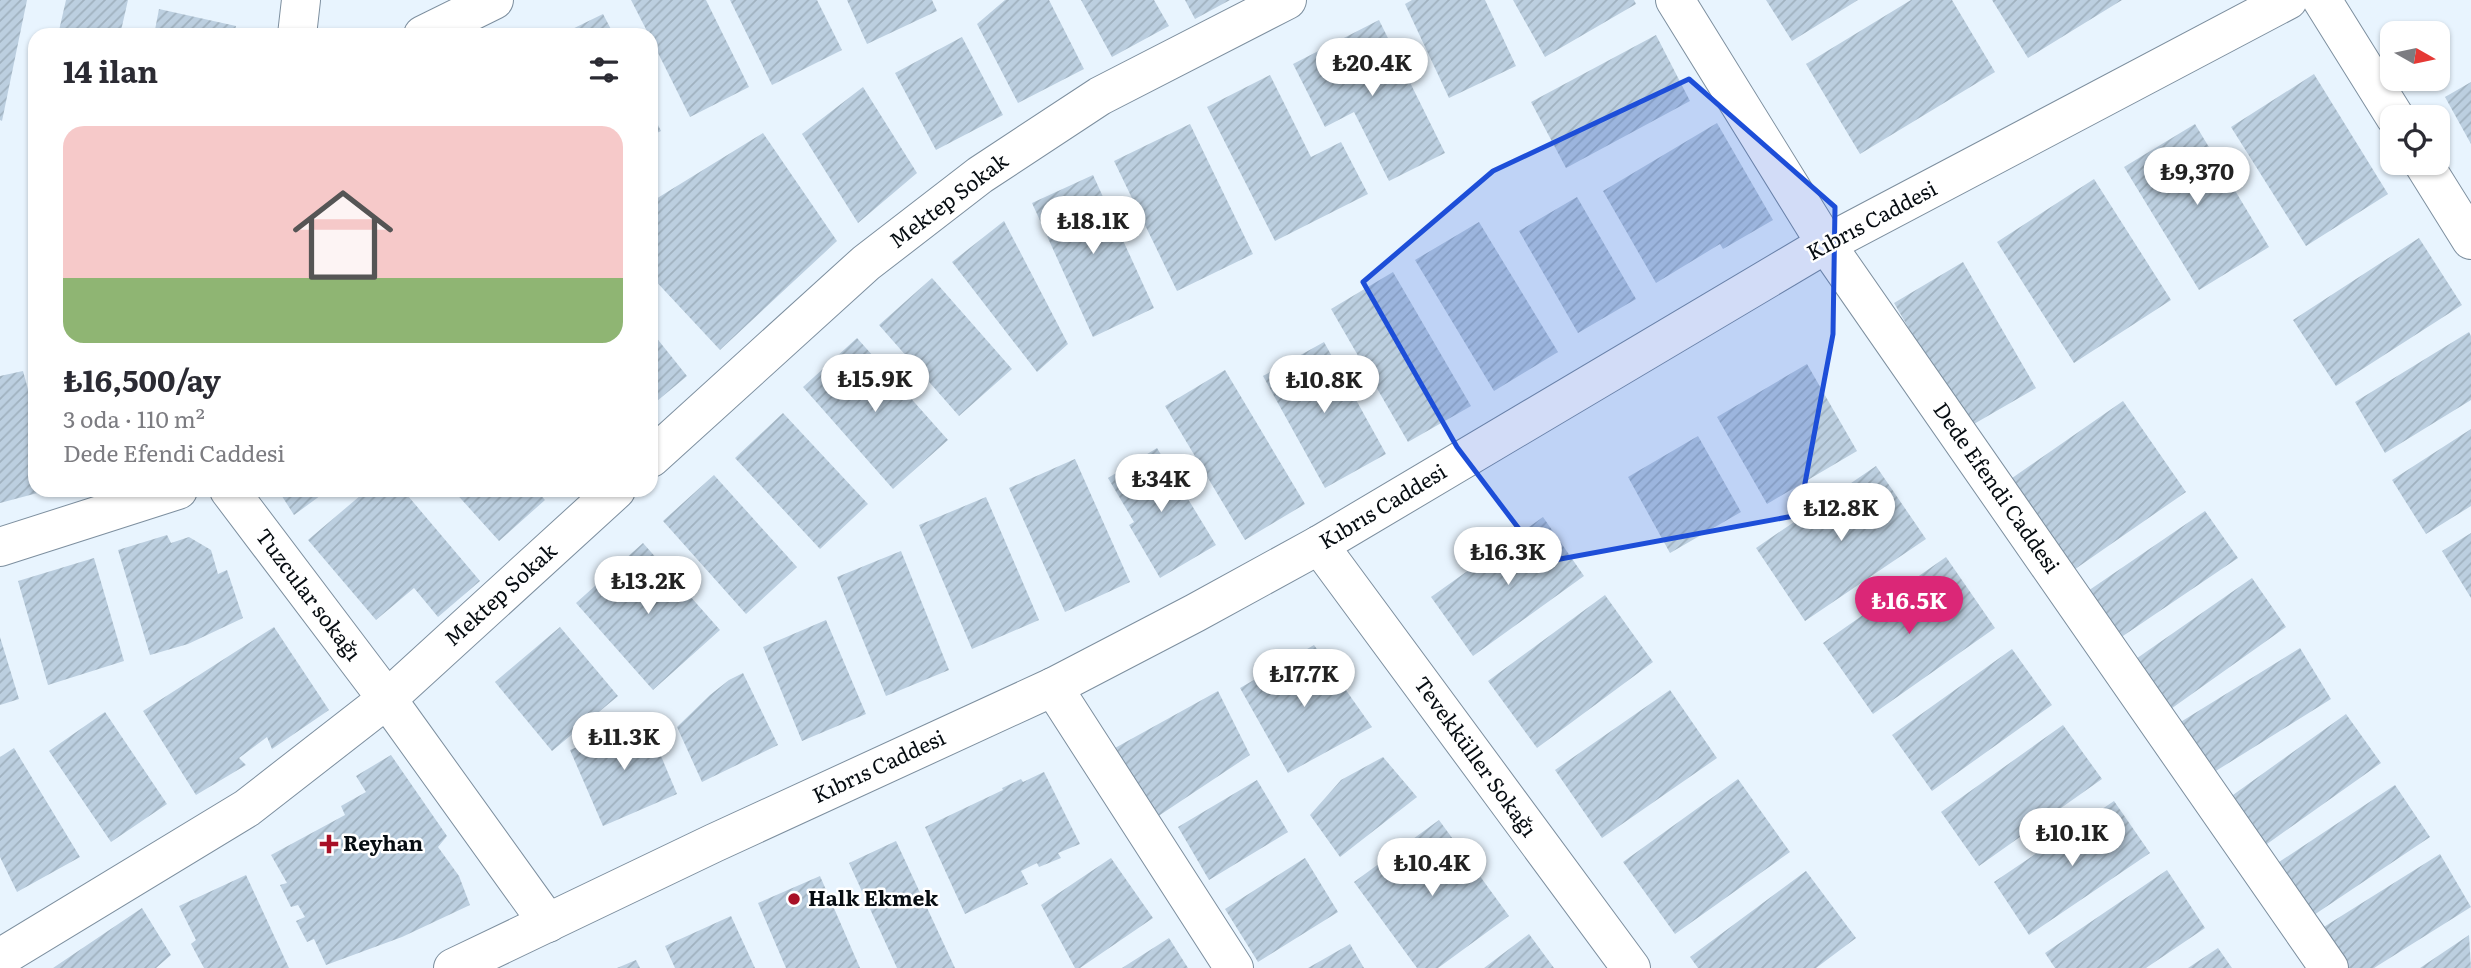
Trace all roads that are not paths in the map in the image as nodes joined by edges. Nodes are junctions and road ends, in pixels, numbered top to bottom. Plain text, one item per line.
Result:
1 (301, 0) edge
2 (494, 0) edge
3 (1287, 0) edge
4 (1675, 0) edge
5 (2288, 0) edge
6 (2322, 0) edge
7 (298, 28) edge
8 (437, 28) edge
9 (2388, 105) edge
10 (2430, 175) edge
11 (2471, 240) edge
12 (1826, 244) junction
13 (658, 452) edge
14 (156, 497) edge
15 (234, 497) edge
16 (608, 497) edge
17 (1319, 545) junction
18 (0, 547) edge
19 (1053, 687) junction
20 (387, 699) junction
21 (548, 923) junction
22 (0, 958) edge
23 (453, 968) edge
24 (1234, 968) edge
25 (1631, 968) edge
26 (2329, 968) edge

1 - 7 street
2 - 8 street
3 - 13 street, Mektep Sokak
4 - 12 street, Dede Efendi Caddesi
5 - 12 street, Kıbrıs Caddesi
6 - 9 street
10 - 11 street
12 - 17 street, Kıbrıs Caddesi
12 - 26 street, Dede Efendi Caddesi
14 - 18 street
15 - 20 street, Tuzcular sokağı
16 - 20 street, Mektep Sokak
17 - 19 street, Kıbrıs Caddesi
17 - 25 street, Tevekküller Sokağı
19 - 21 street, Kıbrıs Caddesi
19 - 24 street
20 - 21 street, Tuzcular sokağı
20 - 22 street, Mektep Sokak
21 - 23 street, Kıbrıs Caddesi

